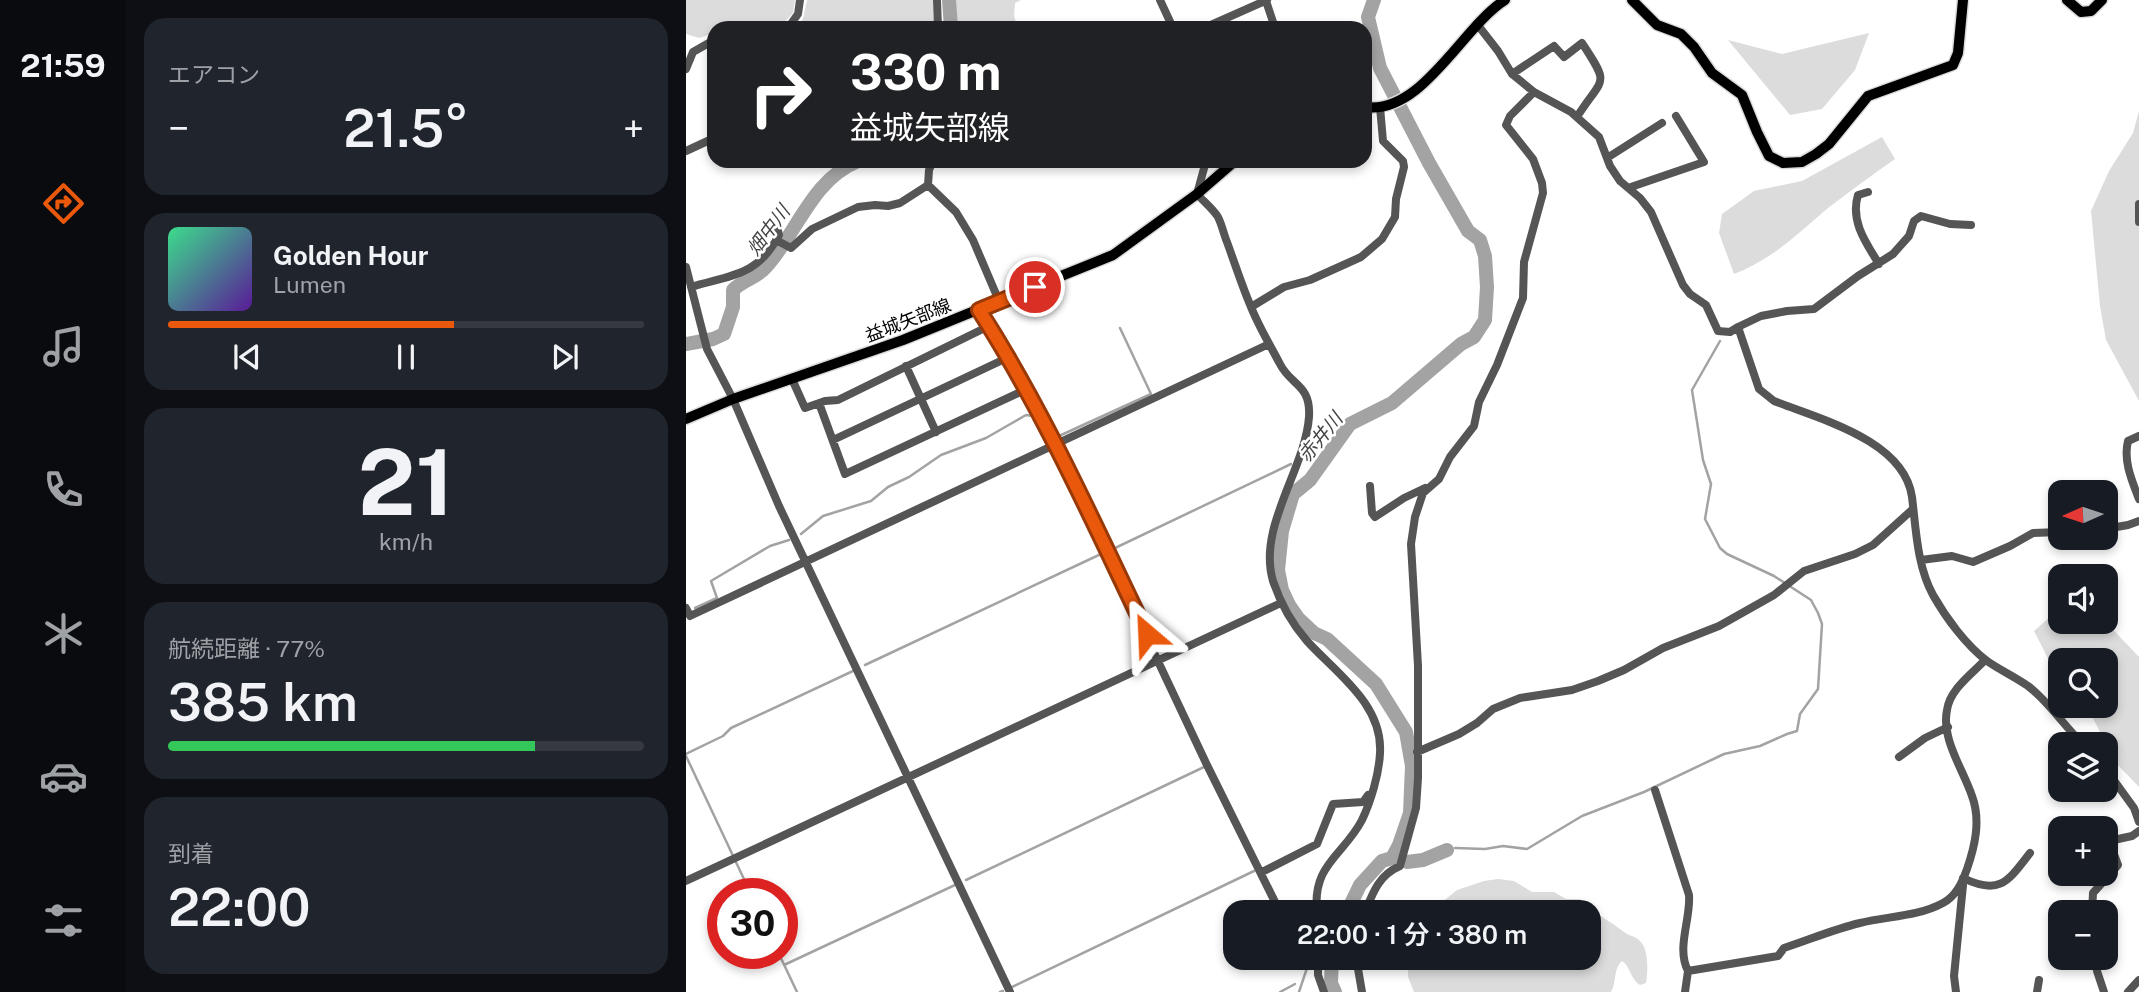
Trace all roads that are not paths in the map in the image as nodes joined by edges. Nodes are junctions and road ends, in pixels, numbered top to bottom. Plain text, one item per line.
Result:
1 (800, 0) edge
2 (937, 0) edge
3 (1160, 0) edge
4 (1266, 0) edge
5 (1505, 0) edge
6 (1632, 0) edge
7 (1963, 0) edge
8 (2067, 0) edge
9 (2102, 0) edge
10 (793, 21) edge
11 (938, 21) edge
12 (1169, 21) edge
13 (1220, 21) edge
14 (1273, 21) edge
15 (1477, 24) junction
16 (707, 44) edge
17 (686, 69) edge
18 (1512, 75) junction
19 (1534, 92) junction
20 (1372, 107) edge
21 (1380, 107) junction
22 (1676, 116) dead end
23 (1577, 117) junction
24 (1662, 123) dead end
25 (707, 141) edge
26 (686, 151) edge
27 (1607, 158) junction
28 (930, 168) edge
29 (1204, 168) edge
30 (1227, 168) edge
31 (928, 185) junction
32 (1629, 188) junction
33 (1868, 192) dead end
34 (1197, 194) junction
35 (2139, 204) edge
36 (775, 218) dead end
37 (2139, 222) edge
38 (1971, 225) dead end
39 (777, 240) junction
40 (1880, 264) junction
41 (686, 267) edge
42 (691, 286) junction
43 (999, 301) junction
44 (1251, 307) junction
45 (979, 310) junction
46 (989, 326) junction
47 (1738, 327) junction
48 (1269, 344) junction
49 (1009, 358) junction
50 (906, 366) junction
51 (792, 379) junction
52 (1027, 389) junction
53 (733, 399) junction
54 (921, 399) junction
55 (819, 403) junction
56 (686, 419) edge
57 (936, 432) junction
58 (2139, 436) edge
59 (833, 440) junction
60 (1055, 443) junction
61 (1430, 485) junction
62 (1370, 486) dead end
63 (2139, 499) edge
64 (1913, 509) junction
65 (2139, 521) edge
66 (2118, 527) edge
67 (2048, 532) edge
68 (805, 560) junction
69 (1921, 560) junction
70 (1281, 603) junction
71 (686, 608) edge
72 (1158, 658) junction
73 (1985, 660) junction
74 (1948, 727) junction
75 (2072, 732) edge
76 (1417, 752) junction
77 (1899, 757) dead end
78 (907, 776) junction
79 (2118, 786) edge
80 (1655, 790) dead end
81 (1372, 791) junction
82 (2139, 822) edge
83 (2139, 831) edge
84 (2030, 853) dead end
85 (1262, 872) junction
86 (1963, 878) junction
87 (686, 881) edge
88 (1275, 900) edge
89 (1318, 900) edge
90 (1371, 900) edge
91 (2093, 900) edge
92 (1318, 970) edge
93 (1358, 970) edge
94 (2097, 970) edge
95 (1688, 971) junction
96 (2039, 980) dead end
97 (2139, 980) edge
98 (1010, 992) edge
99 (1324, 992) edge
100 (1362, 992) edge
101 (1685, 992) edge
102 (1956, 992) edge
103 (2037, 992) edge
104 (2105, 992) edge
105 (2128, 992) edge

1 - 10 street
2 - 11 street
3 - 12 street
4 - 13 street
4 - 14 street
5 - 15 main road
6 - 7 main road
8 - 9 main road
15 - 18 street
15 - 21 main road
16 - 17 street
18 - 19 street
18 - 23 street
19 - 23 street
19 - 61 street
20 - 21 main road
21 - 44 street
22 - 32 street
23 - 27 street
24 - 27 street
25 - 26 street
27 - 32 street
28 - 31 street
29 - 34 street
30 - 34 main road, 益城矢部線
31 - 39 street
31 - 43 street
32 - 47 street
33 - 40 street
34 - 43 main road, 益城矢部線
34 - 44 street
35 - 37 street
36 - 39 street
38 - 40 street
39 - 42 street
40 - 47 street
41 - 42 street
42 - 53 street
43 - 45 main road, 益城矢部線
44 - 48 street
45 - 46 street
45 - 51 main road, 益城矢部線
46 - 49 street
46 - 50 street
47 - 64 street
48 - 60 street
48 - 70 street
49 - 52 street
49 - 54 street
50 - 54 street
50 - 55 street
51 - 53 main road, 益城矢部線
51 - 55 street
52 - 57 street
52 - 60 street
53 - 56 main road, 益城矢部線
53 - 68 street
54 - 57 street
54 - 59 street
55 - 59 street
57 - 59 street
58 - 63 street
60 - 68 street
60 - 72 street
61 - 62 street
61 - 76 street
64 - 69 street
64 - 76 street
65 - 66 street
67 - 69 street
68 - 71 street
68 - 78 street
69 - 73 street
70 - 72 street
70 - 81 street
72 - 78 street
72 - 85 street
73 - 74 street
73 - 75 street
74 - 77 street
74 - 86 street
76 - 90 street
78 - 87 street
78 - 98 street
79 - 82 street
80 - 95 street
81 - 85 street
81 - 89 street
83 - 91 street
84 - 86 street
85 - 88 street
86 - 95 street
86 - 102 street
92 - 99 street
93 - 100 street
94 - 104 street
95 - 101 street
96 - 103 street
97 - 105 street

